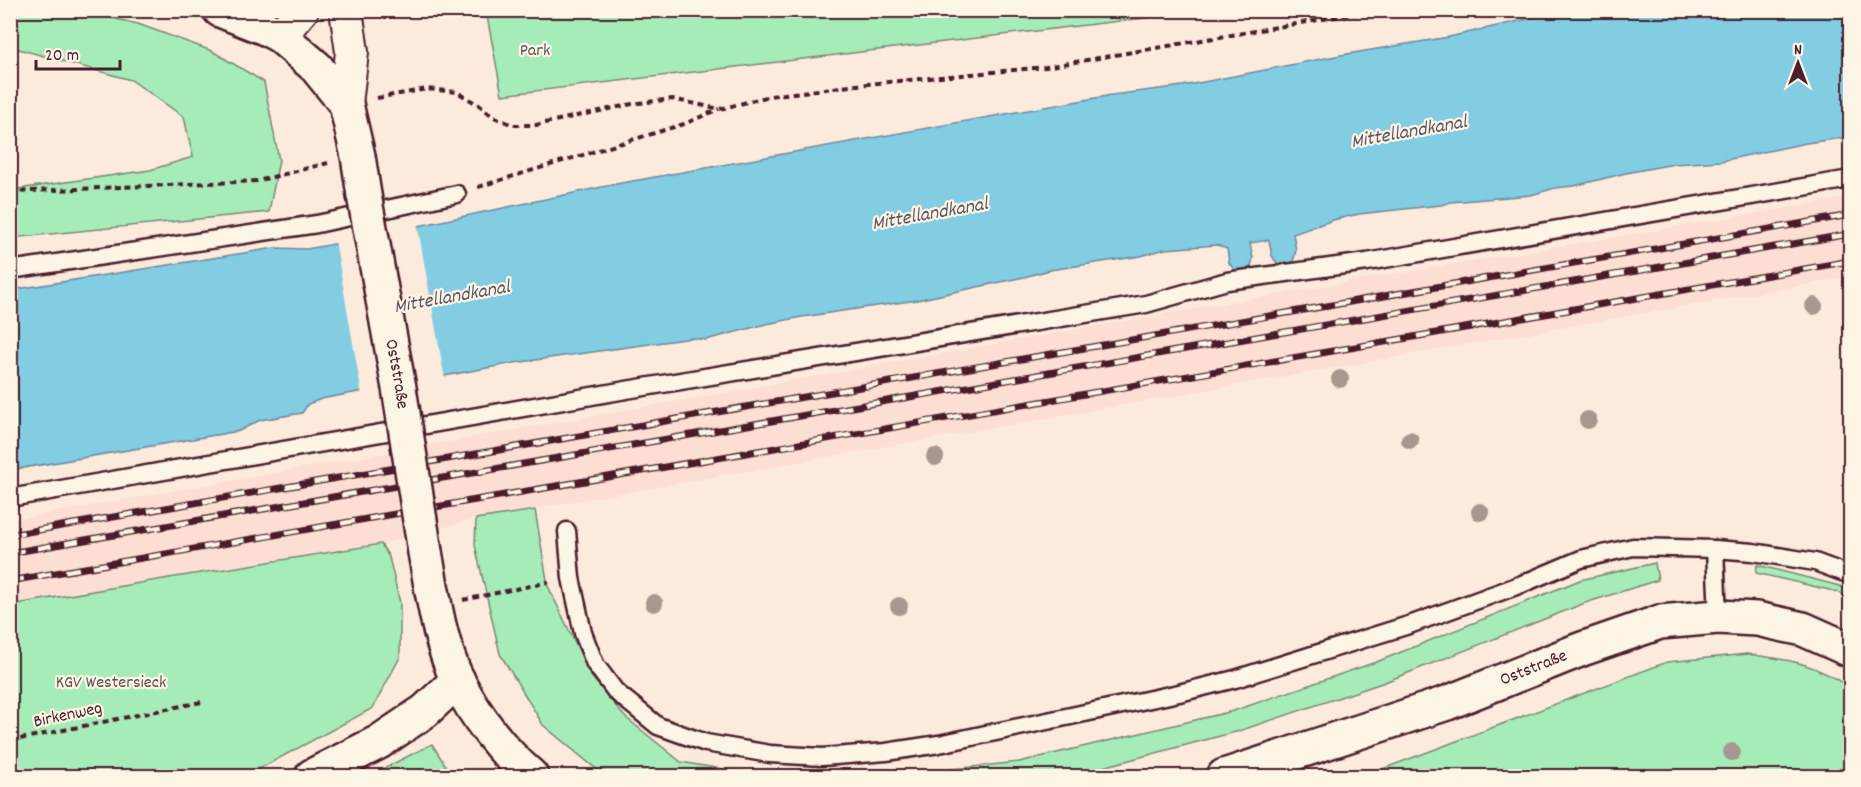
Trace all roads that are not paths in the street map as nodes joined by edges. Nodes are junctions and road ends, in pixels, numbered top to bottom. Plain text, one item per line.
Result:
1 (220, 10) edge
2 (302, 10) edge
3 (346, 10) edge
4 (280, 36) junction
5 (346, 104) junction
6 (1851, 178) edge
7 (457, 194) road end
8 (10, 270) edge
9 (10, 498) edge
10 (567, 531) dead end
11 (1715, 549) junction
12 (1851, 575) edge
13 (1718, 617) junction
14 (1851, 650) edge
15 (458, 681) junction
16 (312, 777) edge
17 (531, 777) edge
18 (1224, 777) edge

1 - 4 street, Oststraße
2 - 4 street
3 - 5 street
4 - 5 street, Oststraße
5 - 15 street, Oststraße, bridge
6 - 9 lane
7 - 8 lane
10 - 11 lane
11 - 12 lane
11 - 13 lane
13 - 14 street, Oststraße
13 - 18 street, Oststraße
15 - 16 street
15 - 17 street, Oststraße

